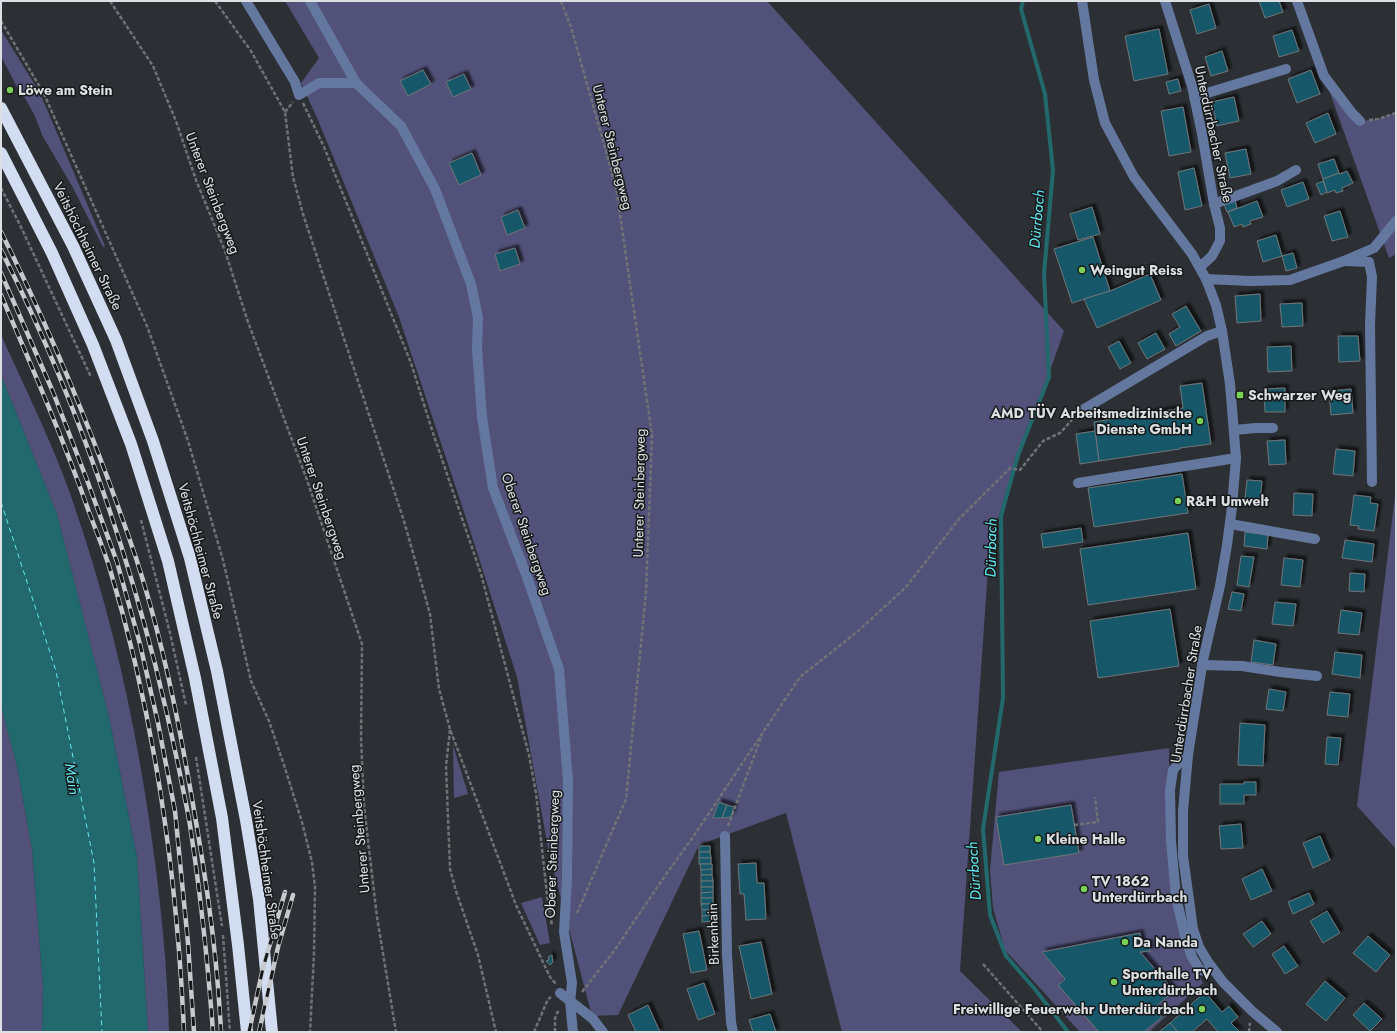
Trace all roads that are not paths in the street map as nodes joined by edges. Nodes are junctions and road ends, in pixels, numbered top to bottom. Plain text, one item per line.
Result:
1 (246, 1) edge
2 (310, 1) edge
3 (1082, 1) edge
4 (1297, 1) edge
5 (1169, 2) edge
6 (1286, 69) dead end
7 (356, 83) junction
8 (1194, 97) junction
9 (1, 108) edge
10 (1360, 121) road end
11 (1, 153) edge
12 (1296, 170) dead end
13 (1214, 204) junction
14 (1396, 221) edge
15 (1344, 261) junction
16 (1200, 267) junction
17 (1206, 279) junction
18 (1222, 331) junction
19 (1079, 412) road end
20 (1273, 428) dead end
21 (1234, 430) junction
22 (1236, 458) junction
23 (1372, 482) dead end
24 (1078, 483) dead end
25 (1230, 524) junction
26 (1315, 538) dead end
27 (1202, 665) junction
28 (1317, 676) dead end
29 (1188, 755) junction
30 (724, 836) road end
31 (1212, 968) junction
32 (560, 993) road end
33 (570, 1002) junction
34 (247, 1032) edge
35 (272, 1032) edge
36 (573, 1032) edge
37 (603, 1032) edge
38 (733, 1032) edge
39 (1277, 1032) edge

1 - 7 street
2 - 7 street, Oberer Steinbergweg
3 - 16 street, Unterdürrbacher Straße
4 - 10 street
5 - 8 street, Unterdürrbacher Straße
6 - 8 street
7 - 33 street, Oberer Steinbergweg
8 - 13 street, Unterdürrbacher Straße
9 - 35 highway, Veitshöchheimer Straße
11 - 34 highway
12 - 13 street
13 - 16 street, Unterdürrbacher Straße
14 - 15 street
15 - 17 street
15 - 23 street
16 - 17 street, Unterdürrbacher Straße
17 - 18 street, Unterdürrbacher Straße
18 - 19 street
18 - 21 street, Unterdürrbacher Straße
20 - 21 street
21 - 22 street, Unterdürrbacher Straße
22 - 24 street
22 - 25 street, Unterdürrbacher Straße
25 - 26 street
25 - 27 street, Unterdürrbacher Straße
27 - 28 street
27 - 29 street, Unterdürrbacher Straße
29 - 31 street, Unterdürrbacher Straße
29 - 31 street
30 - 38 street, Birkenhain
31 - 39 street, Unterdürrbacher Straße
32 - 33 street
33 - 36 street, Oberer Steinbergweg
33 - 37 street

